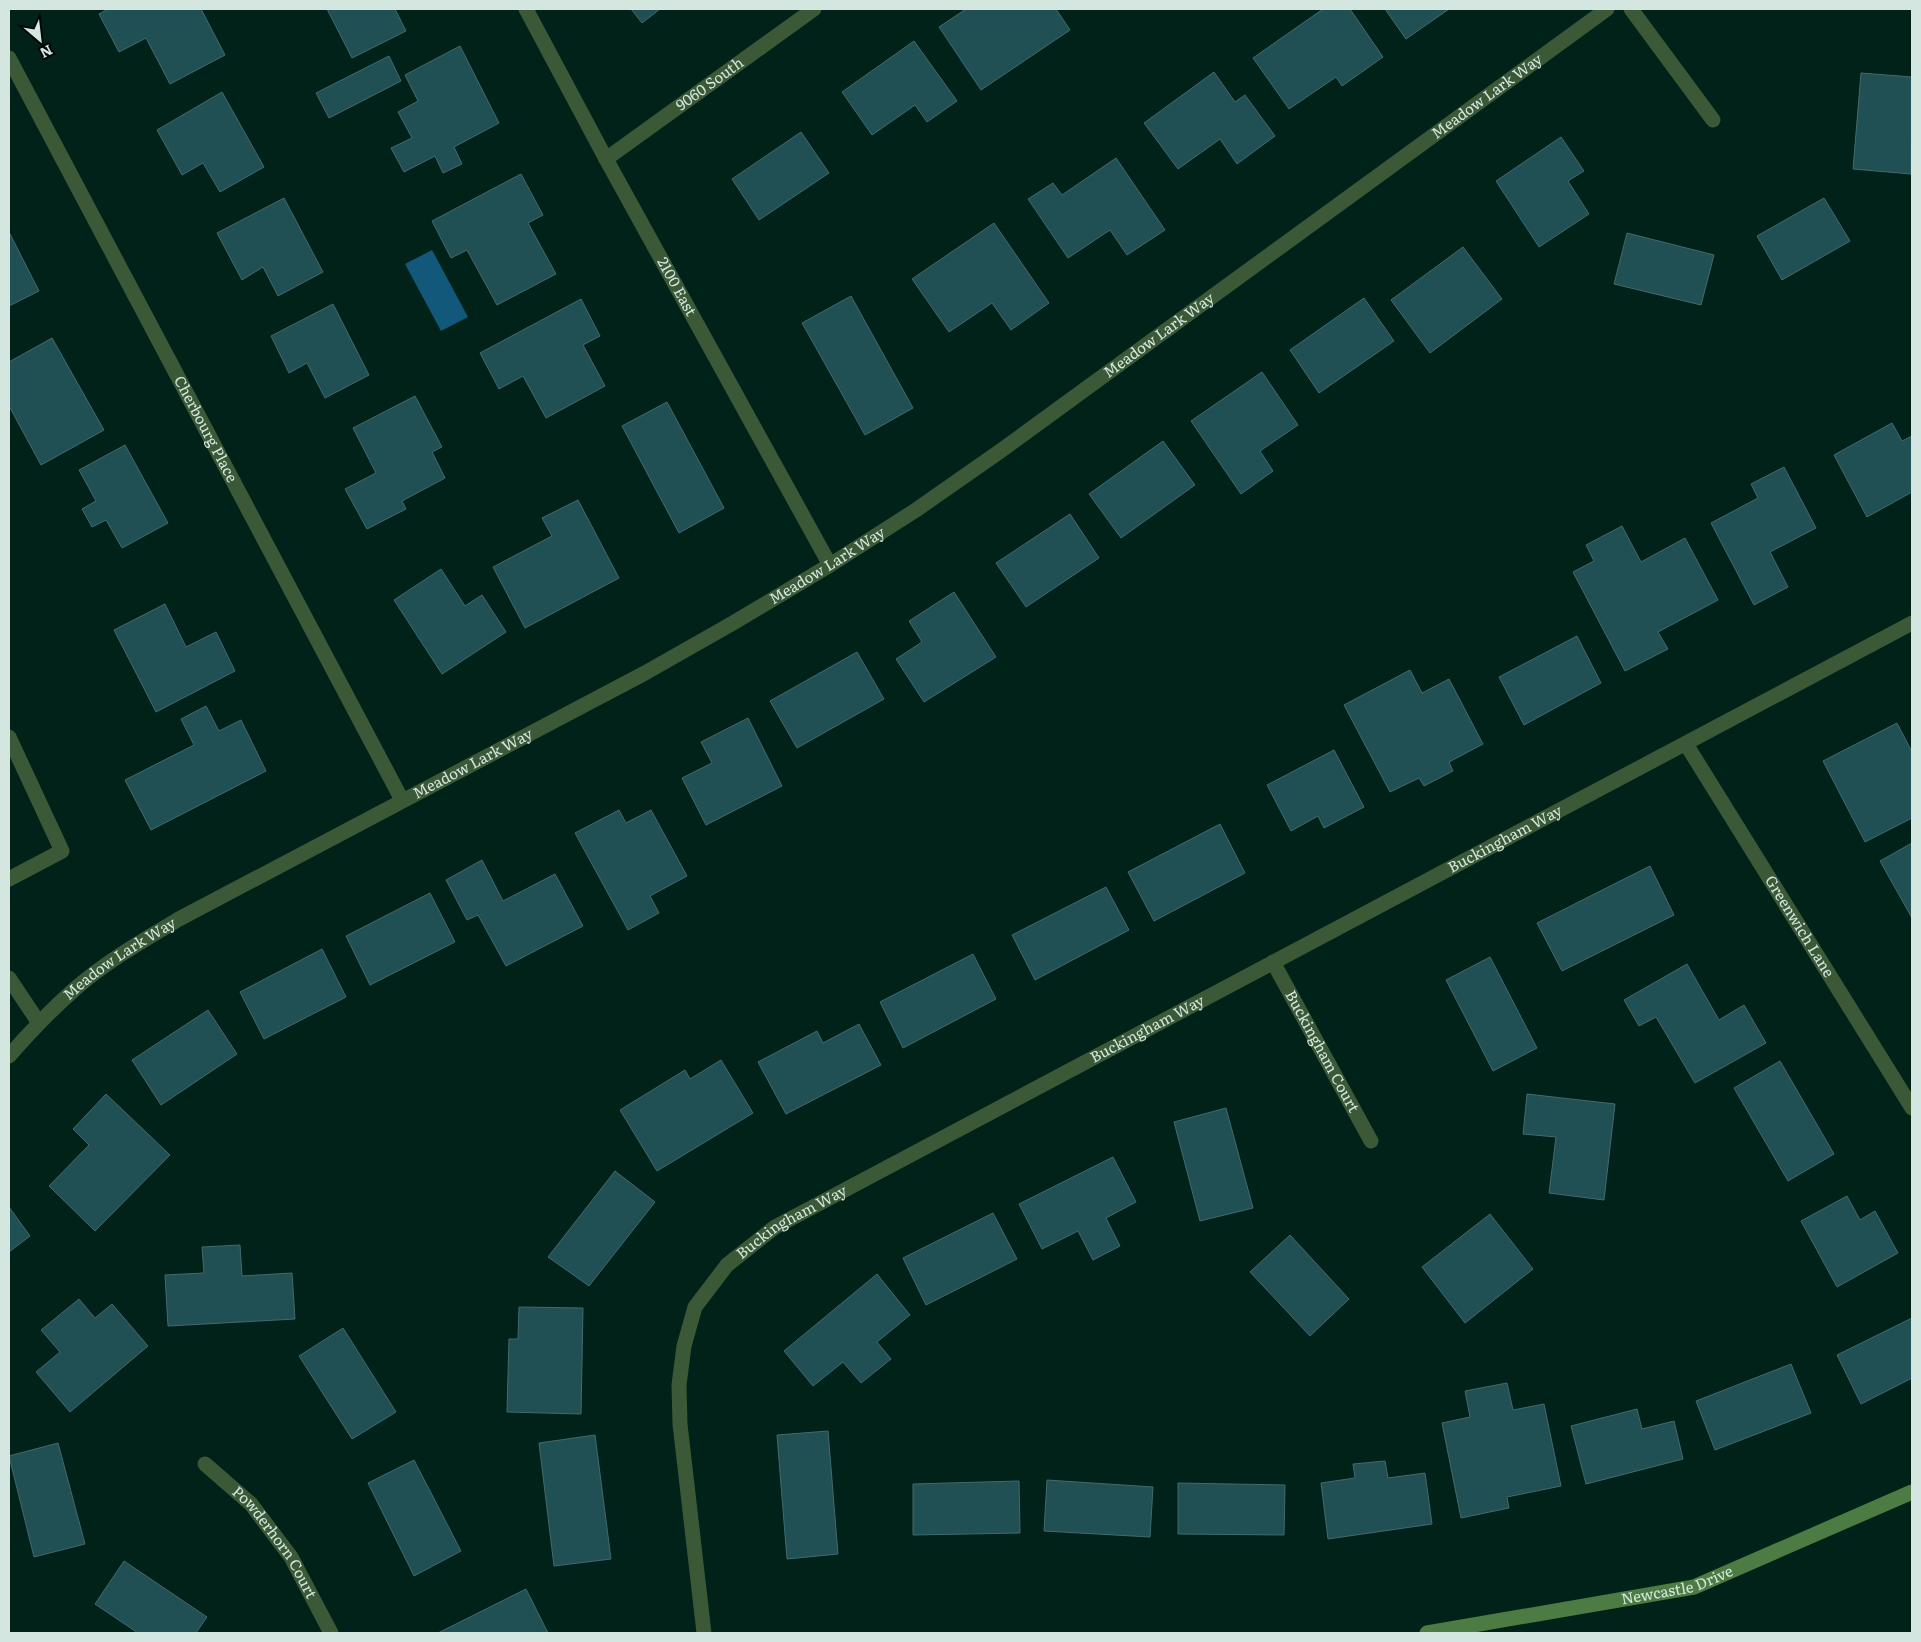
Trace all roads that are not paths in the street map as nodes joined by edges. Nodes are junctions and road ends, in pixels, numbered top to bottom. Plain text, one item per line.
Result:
1 (526, 9) edge
2 (814, 9) edge
3 (1606, 9) edge
4 (1631, 9) edge
5 (9, 58) edge
6 (1713, 120) dead end
7 (606, 159) junction
8 (830, 565) junction
9 (1912, 623) edge
10 (9, 738) edge
11 (1686, 744) junction
12 (402, 800) junction
13 (9, 879) edge
14 (1273, 962) junction
15 (9, 978) edge
16 (39, 1023) junction
17 (9, 1056) edge
18 (1912, 1108) edge
19 (1371, 1141) dead end
20 (205, 1464) dead end
21 (1912, 1492) edge
22 (331, 1633) edge
23 (704, 1633) edge
24 (1427, 1633) edge

1 - 7 street, 2100 East
2 - 7 street, 9060 South
3 - 8 street, Meadow Lark Way
4 - 6 street
5 - 12 street, Cherbourg Place
7 - 8 street, 2100 East
8 - 12 street, Meadow Lark Way
9 - 11 street, Buckingham Way
10 - 13 street
11 - 14 street, Buckingham Way
11 - 18 street, Greenwich Lane
12 - 16 street, Meadow Lark Way
14 - 19 street, Buckingham Court
14 - 23 street, Buckingham Way
15 - 16 street
16 - 17 street, Meadow Lark Way
20 - 22 street, Powderhorn Court
21 - 24 street, Newcastle Drive

